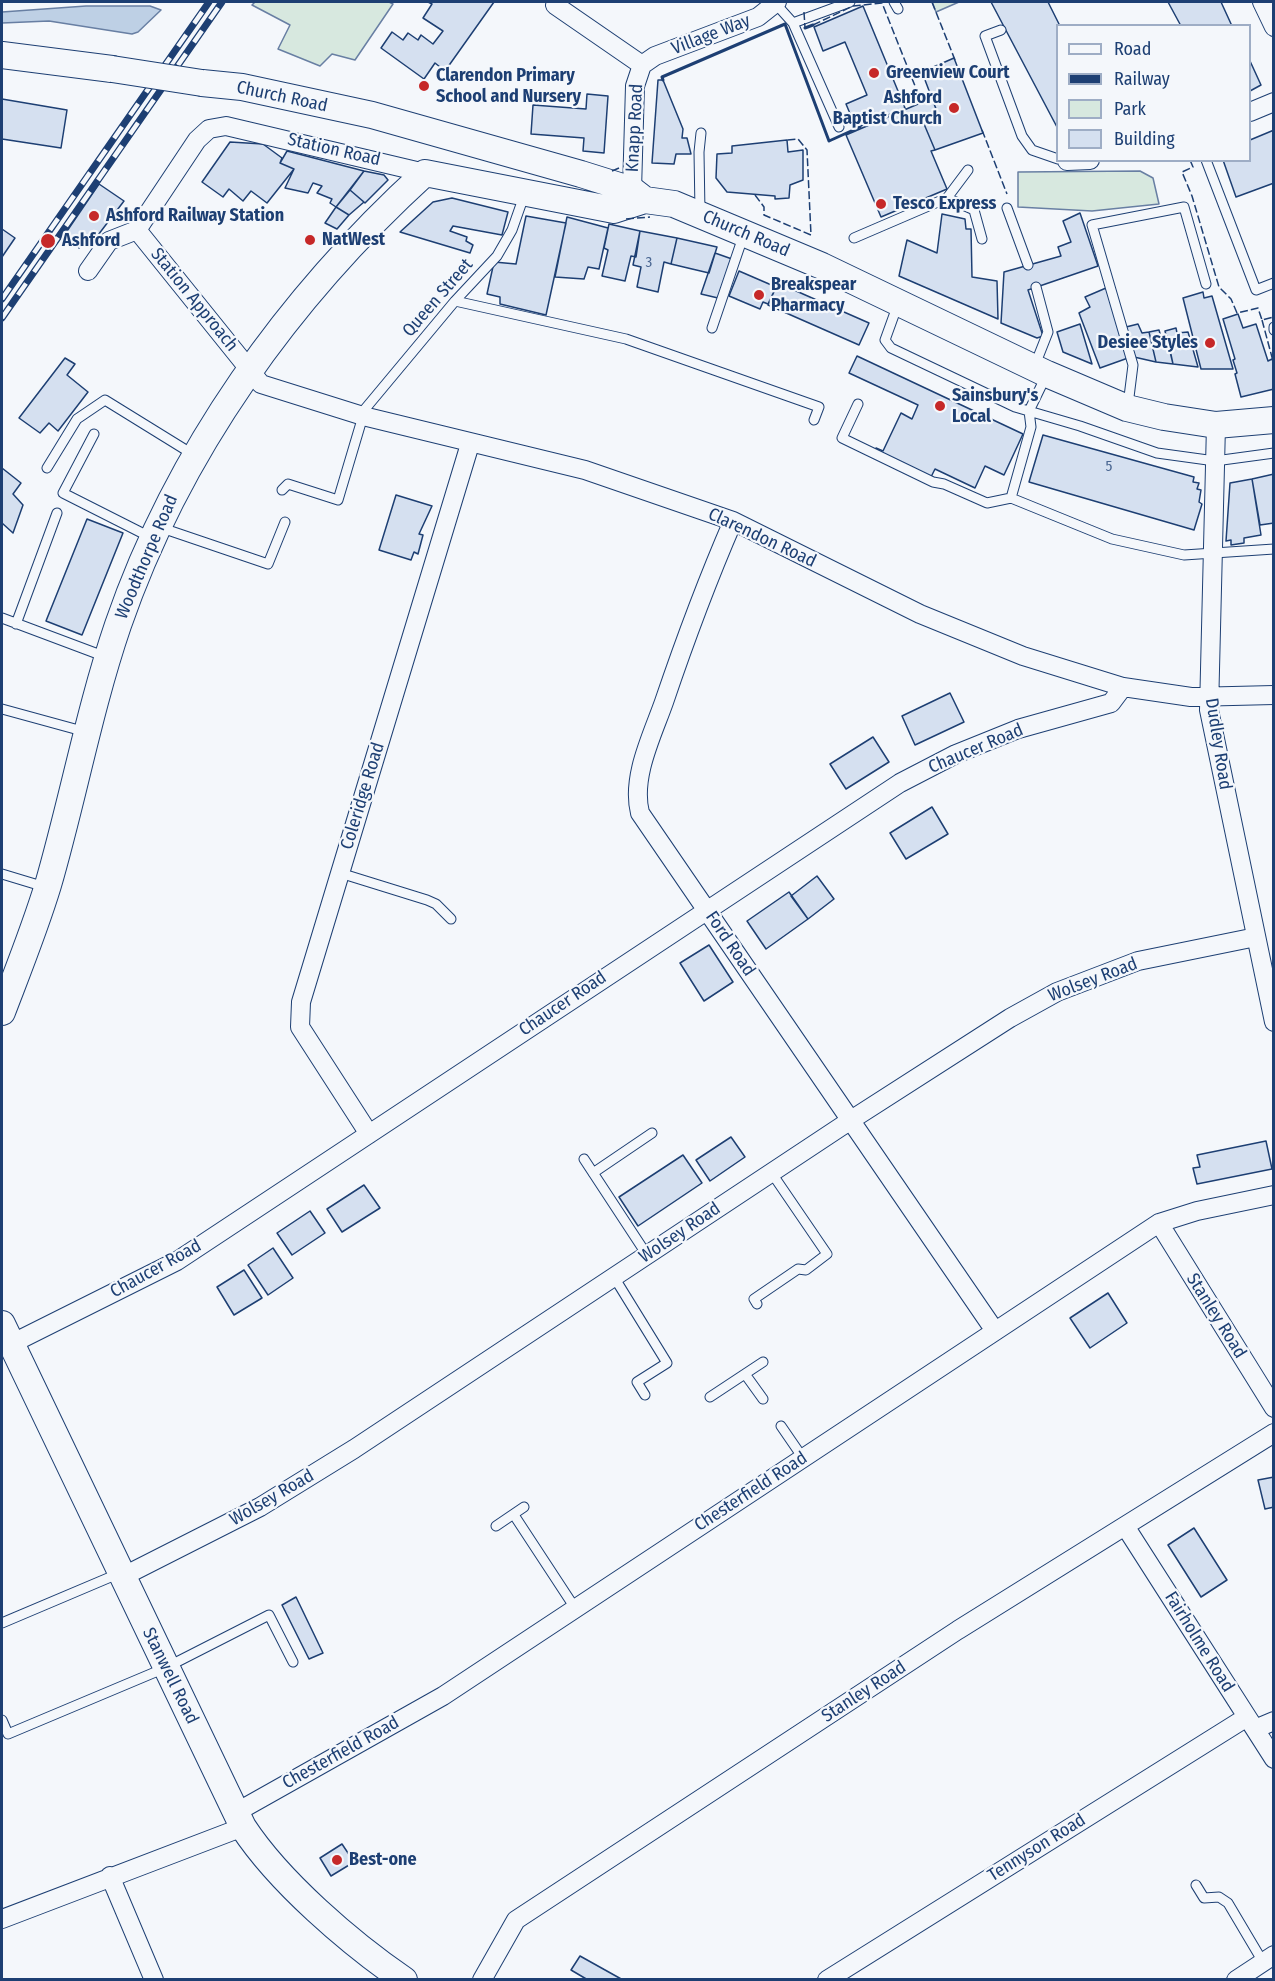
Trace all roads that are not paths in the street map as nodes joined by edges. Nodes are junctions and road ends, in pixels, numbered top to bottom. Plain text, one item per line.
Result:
1 (776, 2) edge
2 (850, 2) edge
3 (1262, 2) edge
4 (553, 3) edge
5 (793, 23) junction
6 (1274, 27) edge
7 (1001, 30) dead end
8 (2, 55) edge
9 (642, 65) junction
10 (1274, 102) edge
11 (1251, 112) edge
12 (839, 127) dead end
13 (701, 134) dead end
14 (1056, 158) edge
15 (1207, 162) edge
16 (968, 170) dead end
17 (425, 173) junction
18 (525, 193) junction
19 (638, 195) junction
20 (947, 198) junction
21 (1007, 208) dead end
22 (700, 214) junction
23 (137, 230) junction
24 (745, 232) junction
25 (854, 238) dead end
26 (982, 239) dead end
27 (1028, 265) dead end
28 (88, 271) dead end
29 (1274, 283) edge
30 (1206, 284) dead end
31 (1036, 287) dead end
32 (456, 301) junction
33 (899, 302) junction
34 (712, 328) dead end
35 (1041, 370) junction
36 (249, 372) junction
37 (858, 404) dead end
38 (1127, 408) junction
39 (1029, 411) junction
40 (362, 416) junction
41 (814, 420) dead end
42 (1274, 420) edge
43 (1216, 425) junction
44 (94, 434) dead end
45 (470, 444) junction
46 (1274, 453) edge
47 (194, 455) junction
48 (1215, 461) junction
49 (47, 468) dead end
50 (282, 490) dead end
51 (1011, 498) junction
52 (57, 513) dead end
53 (733, 521) junction
54 (285, 522) dead end
55 (154, 532) junction
56 (1274, 549) edge
57 (1212, 553) junction
58 (2, 618) edge
59 (16, 624) junction
60 (108, 658) junction
61 (1123, 687) junction
62 (1274, 695) edge
63 (1209, 697) junction
64 (2, 709) edge
65 (88, 733) junction
66 (340, 873) junction
67 (2, 874) edge
68 (47, 887) junction
69 (706, 909) junction
70 (451, 920) dead end
71 (1256, 937) junction
72 (2, 1011) edge
73 (1274, 1022) edge
74 (851, 1120) junction
75 (652, 1133) dead end
76 (369, 1134) junction
77 (584, 1159) dead end
78 (771, 1172) junction
79 (593, 1173) junction
80 (1274, 1195) edge
81 (1159, 1223) junction
82 (647, 1255) junction
83 (614, 1277) junction
84 (757, 1304) dead end
85 (995, 1331) junction
86 (6, 1334) edge
87 (763, 1362) dead end
88 (745, 1374) junction
89 (645, 1395) dead end
90 (710, 1397) dead end
91 (763, 1398) dead end
92 (1274, 1408) edge
93 (781, 1426) dead end
94 (1274, 1433) edge
95 (803, 1458) junction
96 (524, 1507) dead end
97 (514, 1515) junction
98 (496, 1526) dead end
99 (1125, 1526) junction
100 (121, 1575) junction
101 (574, 1608) junction
102 (2, 1623) edge
103 (293, 1662) dead end
104 (165, 1668) junction
105 (2, 1720) edge
106 (1274, 1721) edge
107 (1251, 1723) junction
108 (1274, 1759) edge
109 (239, 1820) junction
110 (110, 1876) junction
111 (1196, 1885) dead end
112 (2, 1919) edge
113 (1268, 1959) edge
114 (154, 1980) edge
115 (404, 1980) edge
116 (482, 1980) edge
117 (827, 1980) edge
118 (1236, 1980) edge

1 - 5 lane
1 - 9 street, Village Way
2 - 5 lane
3 - 6 street
4 - 9 street, Knapp Road
5 - 12 lane
7 - 14 lane
8 - 19 street, Church Road, bridge
9 - 19 street, Knapp Road
10 - 11 street
13 - 22 lane
15 - 29 lane
16 - 20 lane
17 - 18 street, Station Road
17 - 23 street, Station Road
17 - 36 street, Woodthorpe Road
18 - 19 street, Station Road
18 - 32 lane, Queen Street
19 - 22 street, Church Road
20 - 25 lane
20 - 26 lane
21 - 27 lane
22 - 24 street, Church Road
23 - 28 street
23 - 36 street, Station Approach
24 - 33 street, Church Road
24 - 34 lane
30 - 38 lane
31 - 35 lane
32 - 40 lane, Queen Street
32 - 41 lane
33 - 35 street, Church Road
33 - 39 lane
35 - 38 street, Church Road
35 - 39 lane
36 - 40 street, Clarendon Road
36 - 47 street, Woodthorpe Road
37 - 51 lane
38 - 43 street, Church Road
39 - 48 lane
39 - 51 lane
40 - 45 street, Clarendon Road
40 - 50 lane
42 - 43 street, Church Road
43 - 48 street, Dudley Road
44 - 55 lane
45 - 53 street, Clarendon Road
45 - 66 street, Coleridge Road
46 - 48 lane
47 - 49 lane
47 - 55 street, Woodthorpe Road
48 - 57 street, Dudley Road
51 - 57 lane
52 - 59 lane
53 - 61 street, Clarendon Road
53 - 69 street, Ford Road
54 - 55 lane
55 - 60 street, Woodthorpe Road
56 - 57 lane
57 - 63 street, Dudley Road
58 - 59 lane
59 - 60 lane
60 - 65 street, Woodthorpe Road
61 - 63 street, Clarendon Road
61 - 69 street, Chaucer Road
62 - 63 street, Clarendon Road
63 - 71 street, Dudley Road
64 - 65 lane
65 - 68 street, Woodthorpe Road
66 - 70 lane
66 - 76 street, Coleridge Road
67 - 68 lane
68 - 72 street, Woodthorpe Road
69 - 74 street, Ford Road
69 - 76 street, Chaucer Road
71 - 73 street, Dudley Road
71 - 74 street, Wolsey Road
74 - 78 street, Wolsey Road
74 - 85 street, Ford Road
75 - 79 lane
76 - 86 street, Chaucer Road
77 - 79 lane
78 - 82 street, Wolsey Road
78 - 84 lane
79 - 82 lane
80 - 81 street, Chesterfield Road
81 - 85 street, Chesterfield Road
81 - 92 street, Stanley Road
82 - 83 street, Wolsey Road
83 - 89 lane
83 - 100 street, Wolsey Road
85 - 95 street, Chesterfield Road
86 - 100 street, Stanwell Road
87 - 88 lane
88 - 90 lane
88 - 91 lane
93 - 95 lane
94 - 99 street, Stanley Road
95 - 101 street, Chesterfield Road
96 - 97 lane
97 - 98 lane
97 - 101 lane
99 - 107 street, Fairholme Road
99 - 116 street, Stanley Road
100 - 102 lane
100 - 104 street, Stanwell Road
101 - 109 street, Chesterfield Road
103 - 104 lane
104 - 105 lane
104 - 109 street, Stanwell Road
106 - 107 street, Tennyson Road
107 - 108 street, Fairholme Road
107 - 117 street, Tennyson Road
109 - 110 street, Chesterfield Road
109 - 115 street, Stanwell Road
110 - 112 street, Chesterfield Road
110 - 114 street
111 - 113 lane
113 - 118 street

